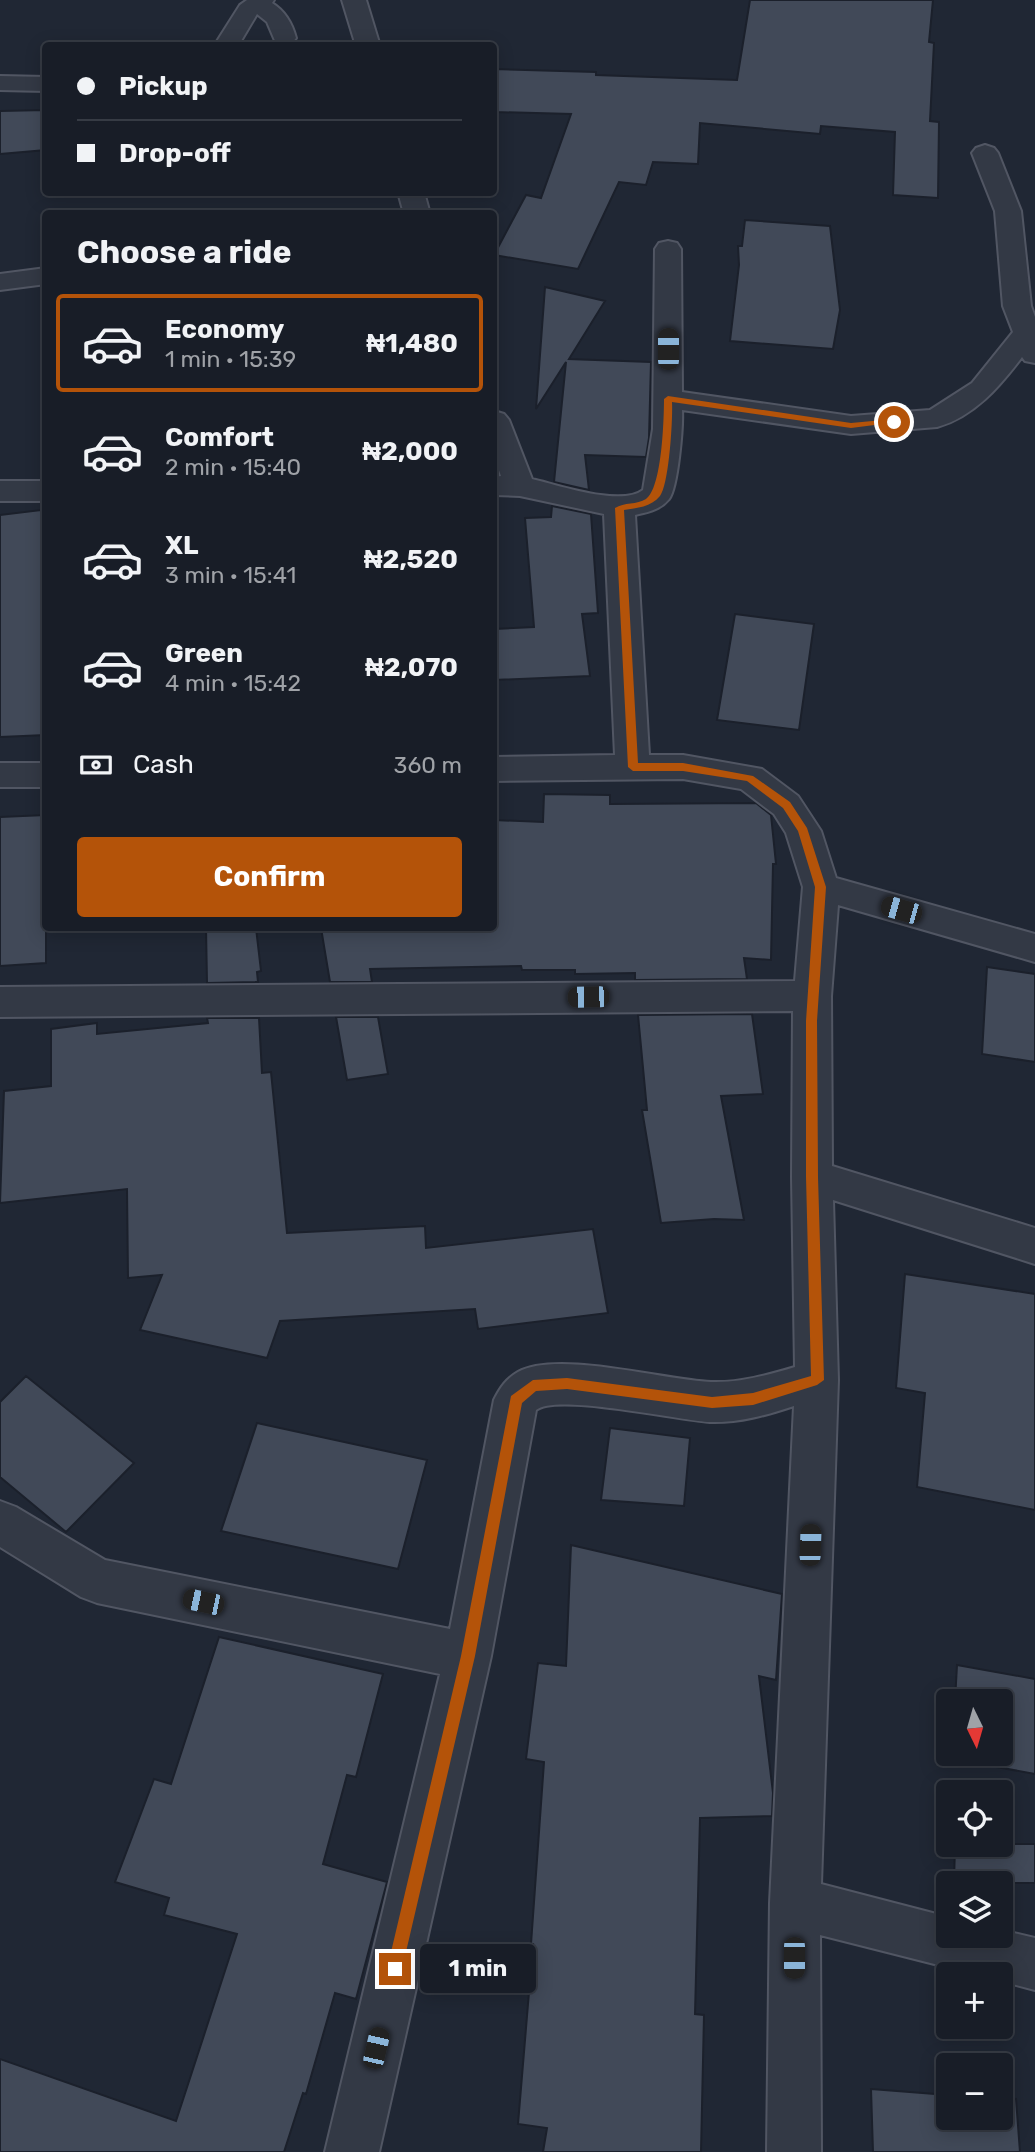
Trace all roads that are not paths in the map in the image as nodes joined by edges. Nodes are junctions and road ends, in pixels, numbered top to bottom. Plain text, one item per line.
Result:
1 (354, 0) edge
2 (259, 2) edge
3 (284, 38) dead end
4 (228, 42) edge
5 (367, 42) edge
6 (0, 83) edge
7 (42, 83) edge
8 (985, 153) dead end
9 (668, 249) dead end
10 (42, 277) edge
11 (0, 282) edge
12 (1031, 344) edge
13 (668, 399) junction
14 (497, 435) edge
15 (507, 486) edge
16 (0, 491) edge
17 (42, 491) edge
18 (620, 508) junction
19 (633, 767) junction
20 (497, 769) edge
21 (0, 775) edge
22 (42, 775) edge
23 (821, 887) junction
24 (1035, 948) edge
25 (812, 996) junction
26 (0, 1002) edge
27 (812, 1177) junction
28 (1035, 1245) edge
29 (817, 1380) junction
30 (0, 1522) edge
31 (468, 1656) junction
32 (795, 1903) junction
33 (1035, 1964) edge
34 (352, 2152) edge
35 (794, 2152) edge

1 - 5 street
2 - 3 street
2 - 4 street
6 - 7 street
8 - 12 street
9 - 13 street
10 - 11 street
12 - 13 street
13 - 18 street
14 - 15 street
15 - 18 street
16 - 17 street
18 - 19 street
19 - 20 street
19 - 23 street
21 - 22 street
23 - 24 street
23 - 25 street
25 - 26 street
25 - 27 street
27 - 28 street
27 - 29 street
29 - 31 street
29 - 32 street
30 - 31 street
31 - 34 street
32 - 33 street
32 - 35 street

